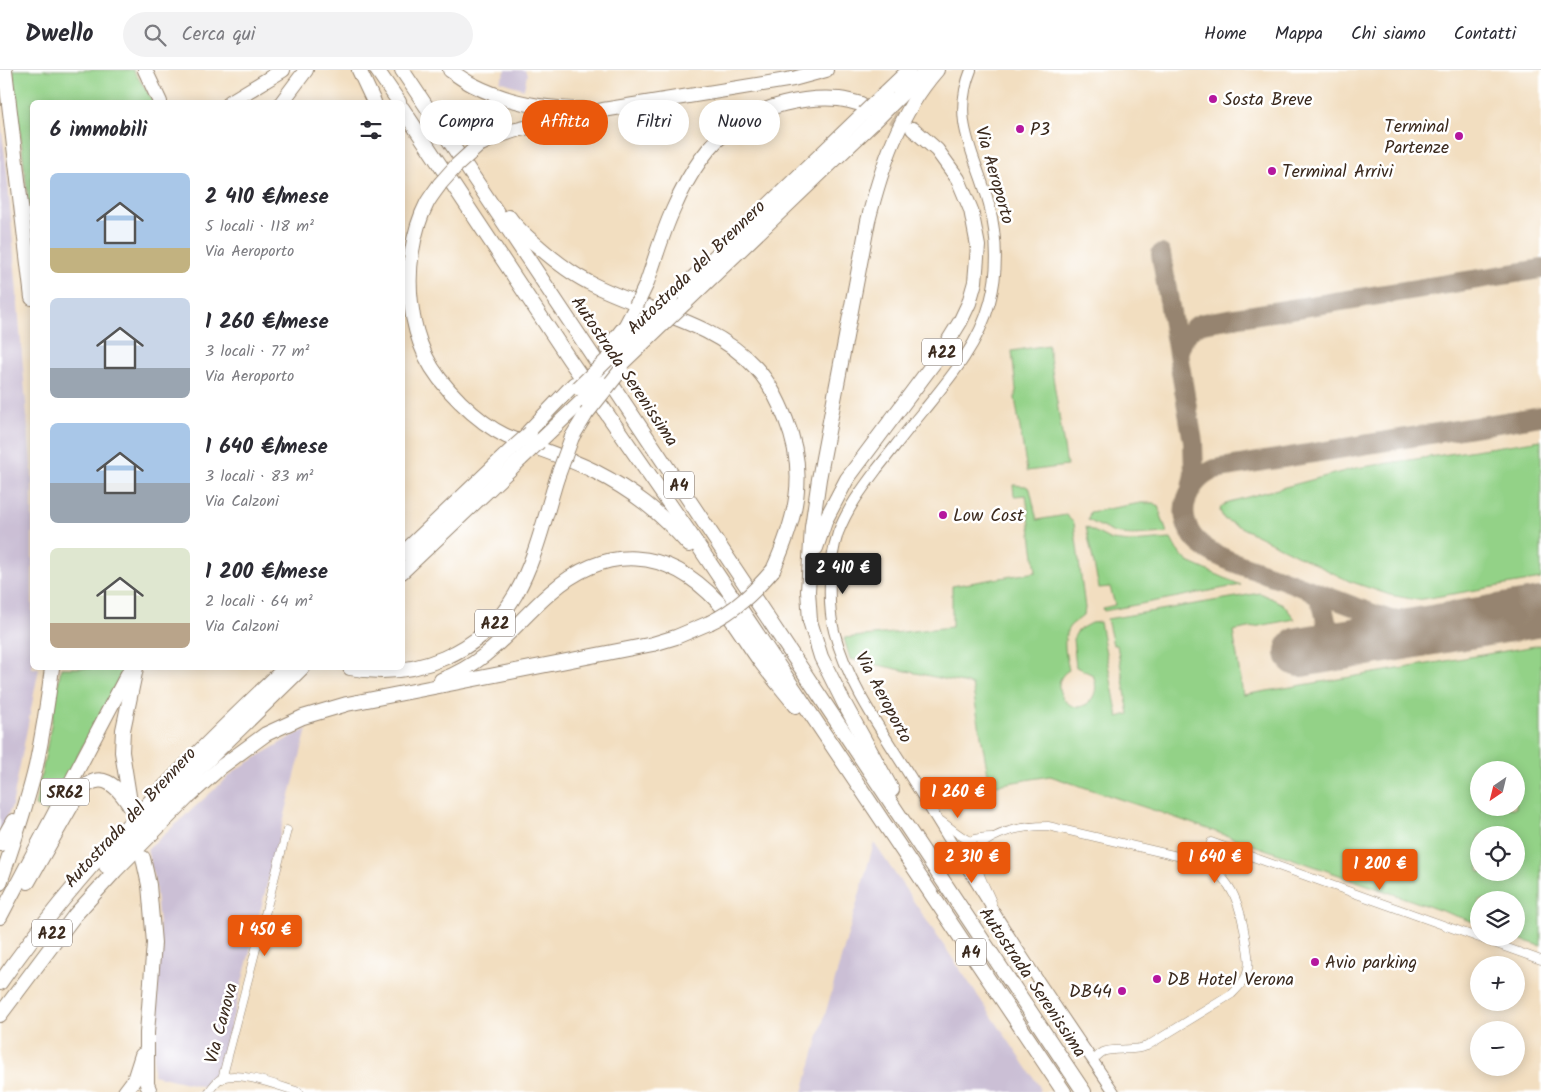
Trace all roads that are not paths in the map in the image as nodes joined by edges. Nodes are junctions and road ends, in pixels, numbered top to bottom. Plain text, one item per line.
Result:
1 (5, 70) edge
2 (145, 70) edge
3 (149, 70) edge
4 (283, 70) edge
5 (306, 70) edge
6 (359, 70) edge
7 (377, 70) edge
8 (402, 70) edge
9 (450, 70) edge
10 (826, 70) edge
11 (908, 70) edge
12 (927, 70) edge
13 (937, 70) edge
14 (971, 70) edge
15 (154, 88) junction
16 (417, 93) junction
17 (892, 95) junction
18 (159, 100) edge
19 (233, 100) edge
20 (284, 100) edge
21 (373, 100) edge
22 (398, 100) edge
23 (522, 102) edge
24 (608, 109) edge
25 (405, 113) edge
26 (866, 113) junction
27 (906, 127) junction
28 (522, 129) edge
29 (30, 281) edge
30 (656, 321) junction
31 (612, 363) junction
32 (516, 451) junction
33 (405, 551) edge
34 (809, 565) junction
35 (405, 569) edge
36 (728, 590) junction
37 (405, 669) edge
38 (52, 670) edge
39 (130, 670) edge
40 (136, 670) edge
41 (271, 670) edge
42 (283, 670) edge
43 (300, 670) edge
44 (410, 692) junction
45 (229, 722) junction
46 (35, 767) junction
47 (877, 811) junction
48 (935, 817) junction
49 (287, 830) dead end
50 (992, 837) junction
51 (970, 840) junction
52 (1211, 842) dead end
53 (0, 844) edge
54 (979, 848) junction
55 (960, 856) junction
56 (143, 858) dead end
57 (941, 878) junction
58 (0, 883) edge
59 (0, 917) edge
60 (998, 918) junction
61 (0, 930) edge
62 (1541, 960) edge
63 (0, 983) edge
64 (0, 1005) edge
65 (0, 1015) edge
66 (147, 1033) junction
67 (1093, 1060) junction
68 (1048, 1067) junction
69 (222, 1079) junction
70 (125, 1092) edge
71 (150, 1092) edge
72 (208, 1092) edge
73 (299, 1092) edge
74 (1058, 1092) edge
75 (1064, 1092) edge
76 (1084, 1092) edge
77 (1114, 1092) edge

1 - 29 highway
2 - 15 highway
3 - 15 highway
4 - 19 highway
5 - 20 highway
6 - 21 highway
7 - 22 highway
8 - 16 highway, Autostrada Serenissima / A4
9 - 23 highway
10 - 24 highway
11 - 17 highway, Autostrada del Brennero
12 - 17 highway, Autostrada del Brennero
13 - 27 highway
14 - 48 street, Via Aeroporto
15 - 18 highway
16 - 44 highway, bridge
16 - 57 highway, Autostrada Serenissima / A4
17 - 26 highway, Autostrada del Brennero, bridge
25 - 36 highway, Autostrada Serenissima / A4
26 - 30 highway, Autostrada del Brennero, bridge
26 - 31 highway, bridge
27 - 34 highway
27 - 34 highway, A22
28 - 36 highway, bridge
30 - 31 highway, Autostrada del Brennero
30 - 31 highway, Autostrada del Brennero
31 - 32 highway, Autostrada del Brennero, bridge
31 - 37 highway, A22, bridge
32 - 33 highway
32 - 35 highway, Autostrada del Brennero
34 - 57 highway, A4
36 - 47 highway, Autostrada Serenissima / A4
38 - 46 highway, SR62
39 - 59 highway, SR62
40 - 61 highway, SR62
41 - 45 highway
42 - 45 highway, Autostrada del Brennero / A22
43 - 64 highway, Autostrada del Brennero / A22
44 - 47 highway
44 - 65 highway
45 - 63 highway, Autostrada del Brennero / A22
46 - 53 highway, SR62
46 - 58 highway, SR62
47 - 68 highway, Autostrada Serenissima / A4
48 - 51 street
48 - 55 street, Via Aeroporto
49 - 69 street, Via Canova
50 - 51 street
50 - 54 street
50 - 67 street
51 - 55 street
52 - 62 street
54 - 55 street
54 - 60 street
55 - 60 street, Via Aeroporto
56 - 66 highway
57 - 76 highway, Autostrada Serenissima / A4
60 - 67 street, Via Aeroporto
66 - 70 highway
66 - 71 highway
67 - 77 street, Via Aeroporto
68 - 74 highway
68 - 75 highway, Autostrada Serenissima / A4
69 - 72 street
69 - 73 street

